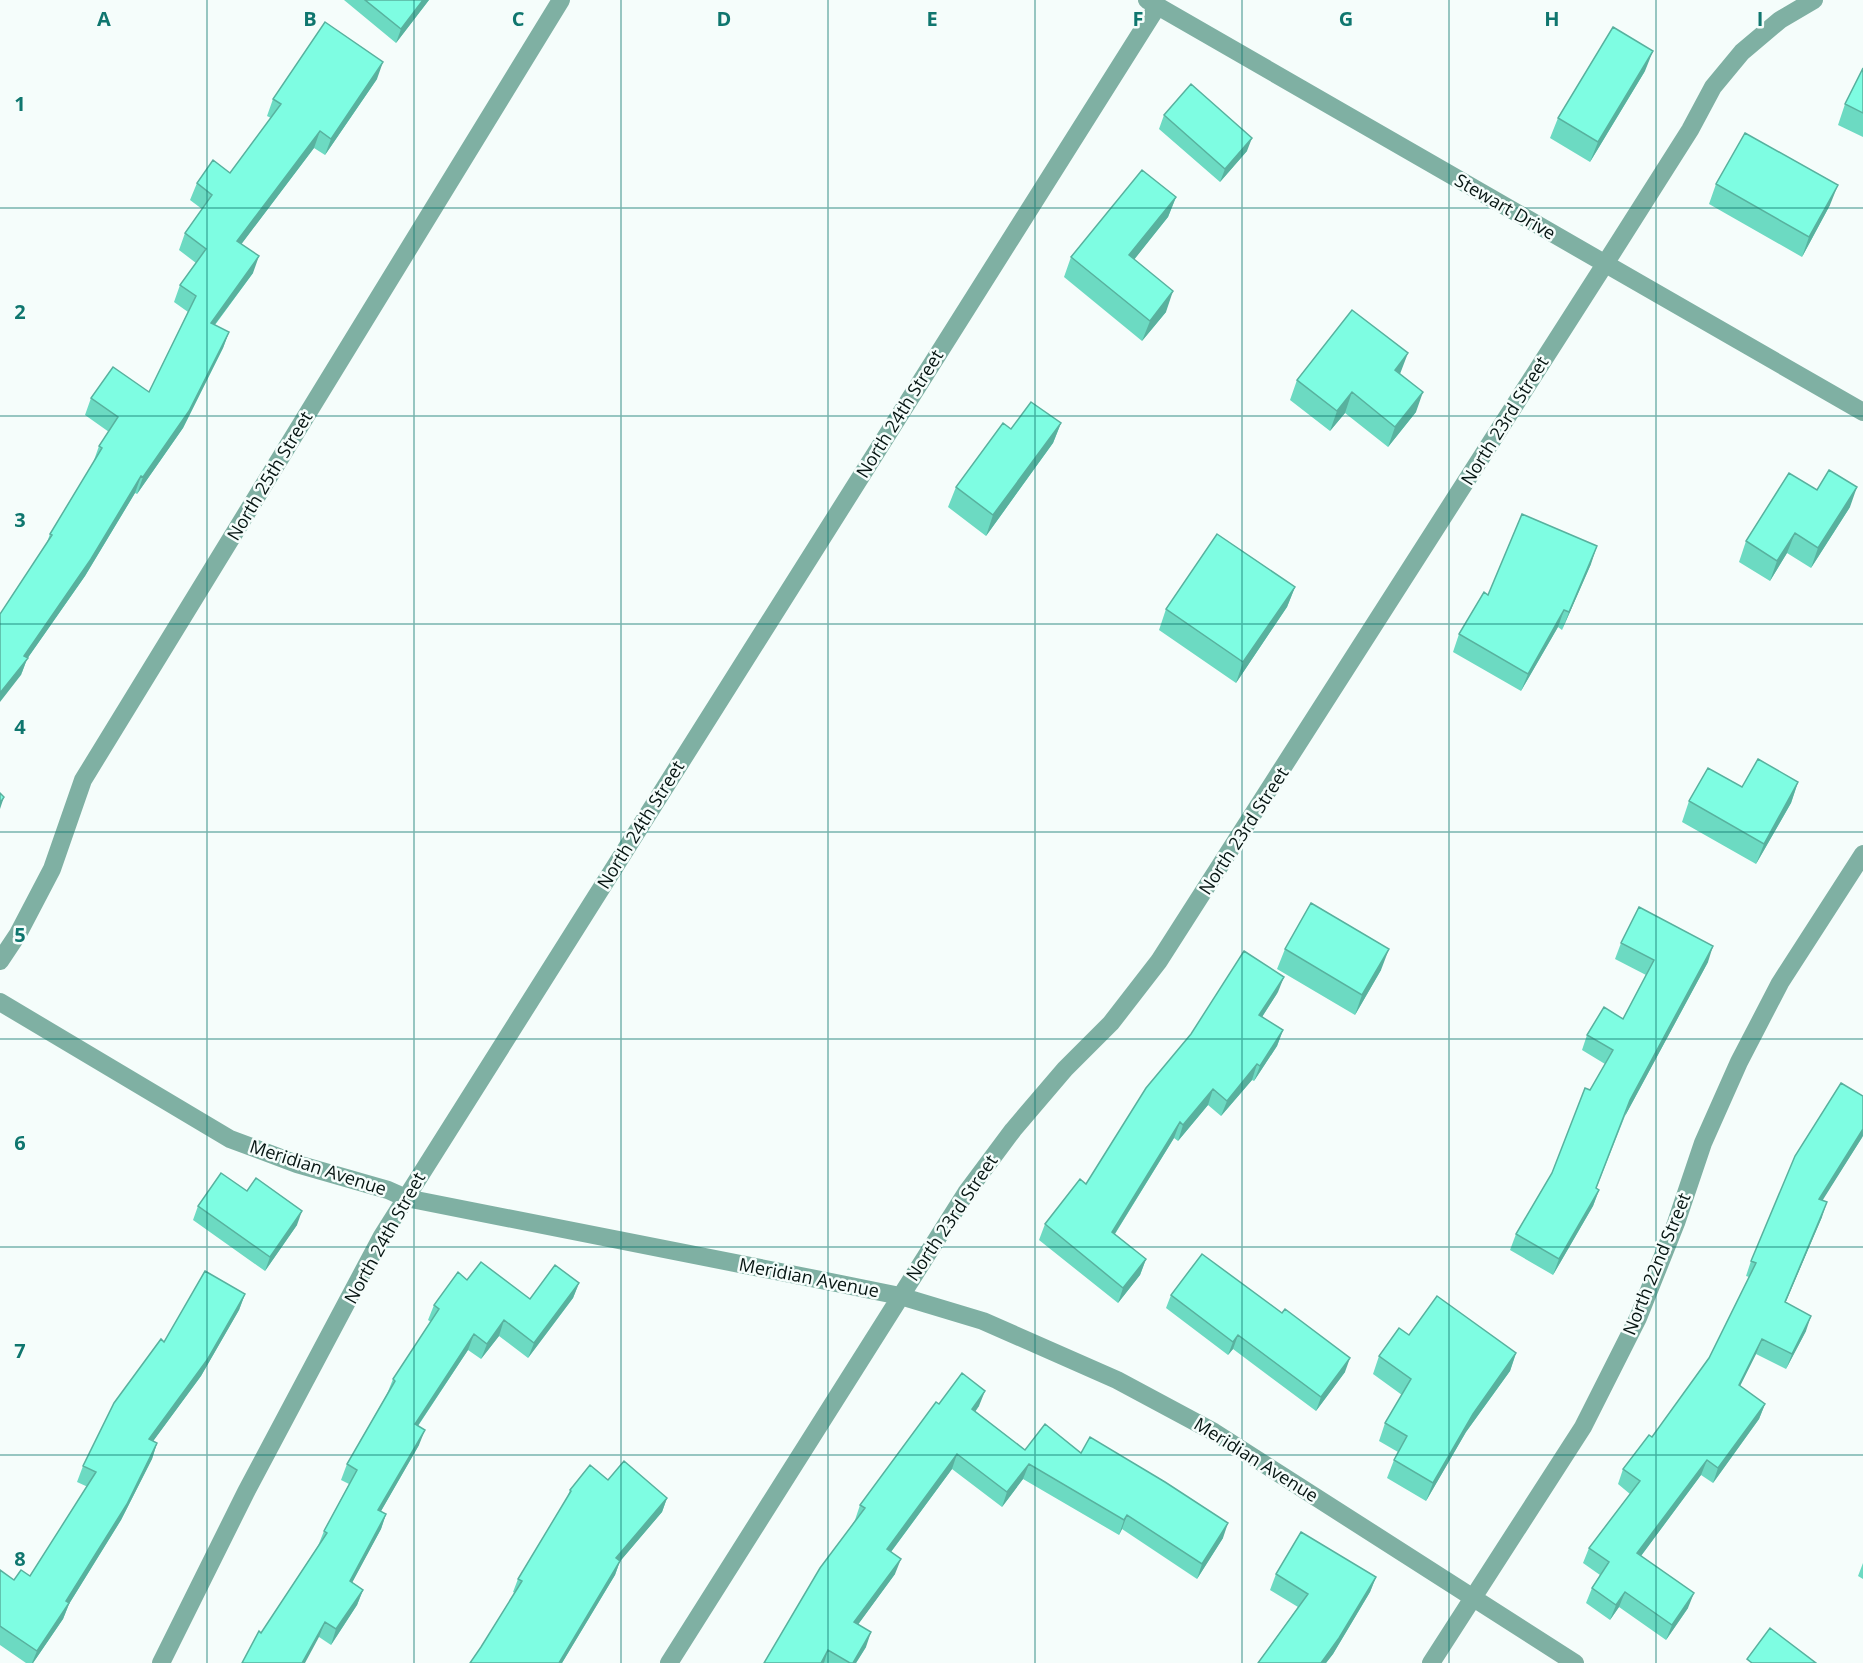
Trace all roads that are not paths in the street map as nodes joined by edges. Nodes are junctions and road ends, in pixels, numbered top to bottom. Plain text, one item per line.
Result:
1 (561, 0) edge
2 (1814, 0) edge
3 (1152, 4) edge
4 (1605, 264) junction
5 (1863, 412) edge
6 (1863, 854) edge
7 (0, 962) edge
8 (0, 1002) edge
9 (406, 1198) junction
10 (900, 1296) junction
11 (1474, 1596) junction
12 (161, 1663) edge
13 (669, 1663) edge
14 (1431, 1663) edge
15 (1575, 1663) edge

1 - 7 street, North 25th Street
2 - 4 street, North 23rd Street
3 - 4 street, Stewart Drive
3 - 9 street, North 24th Street
4 - 5 street, Stewart Drive
4 - 10 street, North 23rd Street
6 - 11 street, North 22nd Street
8 - 9 street, Meridian Avenue
9 - 10 street, Meridian Avenue
9 - 12 street, North 24th Street
10 - 11 street, Meridian Avenue
10 - 13 street, North 23rd Street
11 - 14 street, North 22nd Street
11 - 15 street, Meridian Avenue

